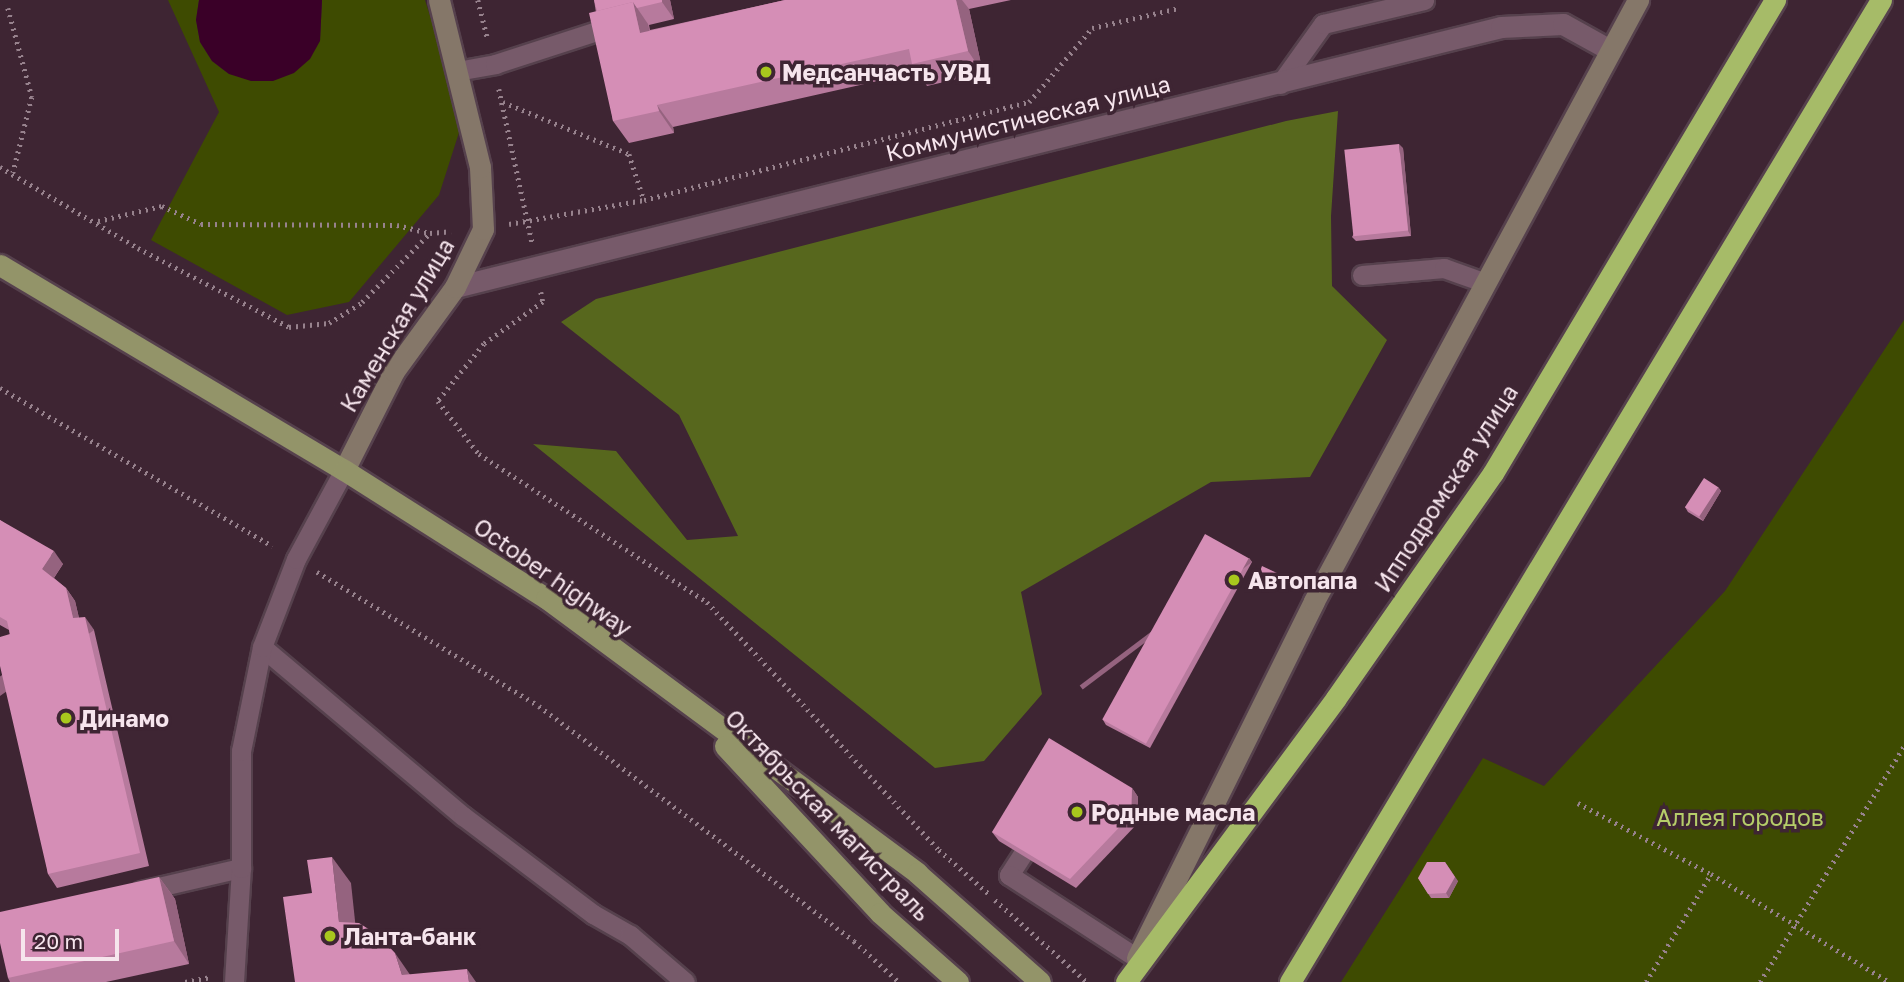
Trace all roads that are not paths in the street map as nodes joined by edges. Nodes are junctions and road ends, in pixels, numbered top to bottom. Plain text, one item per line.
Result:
1 (439, 0) edge
2 (1424, 0) edge
3 (1638, 0) edge
4 (1775, 0) edge
5 (1881, 0) edge
6 (609, 27) edge
7 (1610, 50) junction
8 (457, 71) junction
9 (1280, 84) junction
10 (0, 265) edge
11 (1362, 275) dead end
12 (1483, 282) junction
13 (455, 287) junction
14 (344, 470) junction
15 (262, 647) junction
16 (693, 711) junction
17 (1022, 855) edge
18 (241, 868) junction
19 (125, 895) edge
20 (1136, 958) junction
21 (234, 982) edge
22 (685, 982) edge
23 (958, 982) edge
24 (1040, 982) edge
25 (1125, 982) edge
26 (1290, 982) edge

1 - 8 street, Каменская улица
2 - 9 lane
3 - 7 street
4 - 25 highway, Ипподромская улица
5 - 26 highway
6 - 8 lane
7 - 9 street, Коммунистическая улица
7 - 12 street
8 - 13 street, Каменская улица
9 - 13 street, Коммунистическая улица
10 - 14 main road, October highway
11 - 12 lane
12 - 20 street
13 - 14 street, Каменская улица
14 - 15 lane
14 - 16 main road, October highway
15 - 18 lane
15 - 22 lane
16 - 23 main road, Октябрьская магистраль
16 - 24 main road, October highway
17 - 20 lane
18 - 19 lane
18 - 21 lane
20 - 25 street

